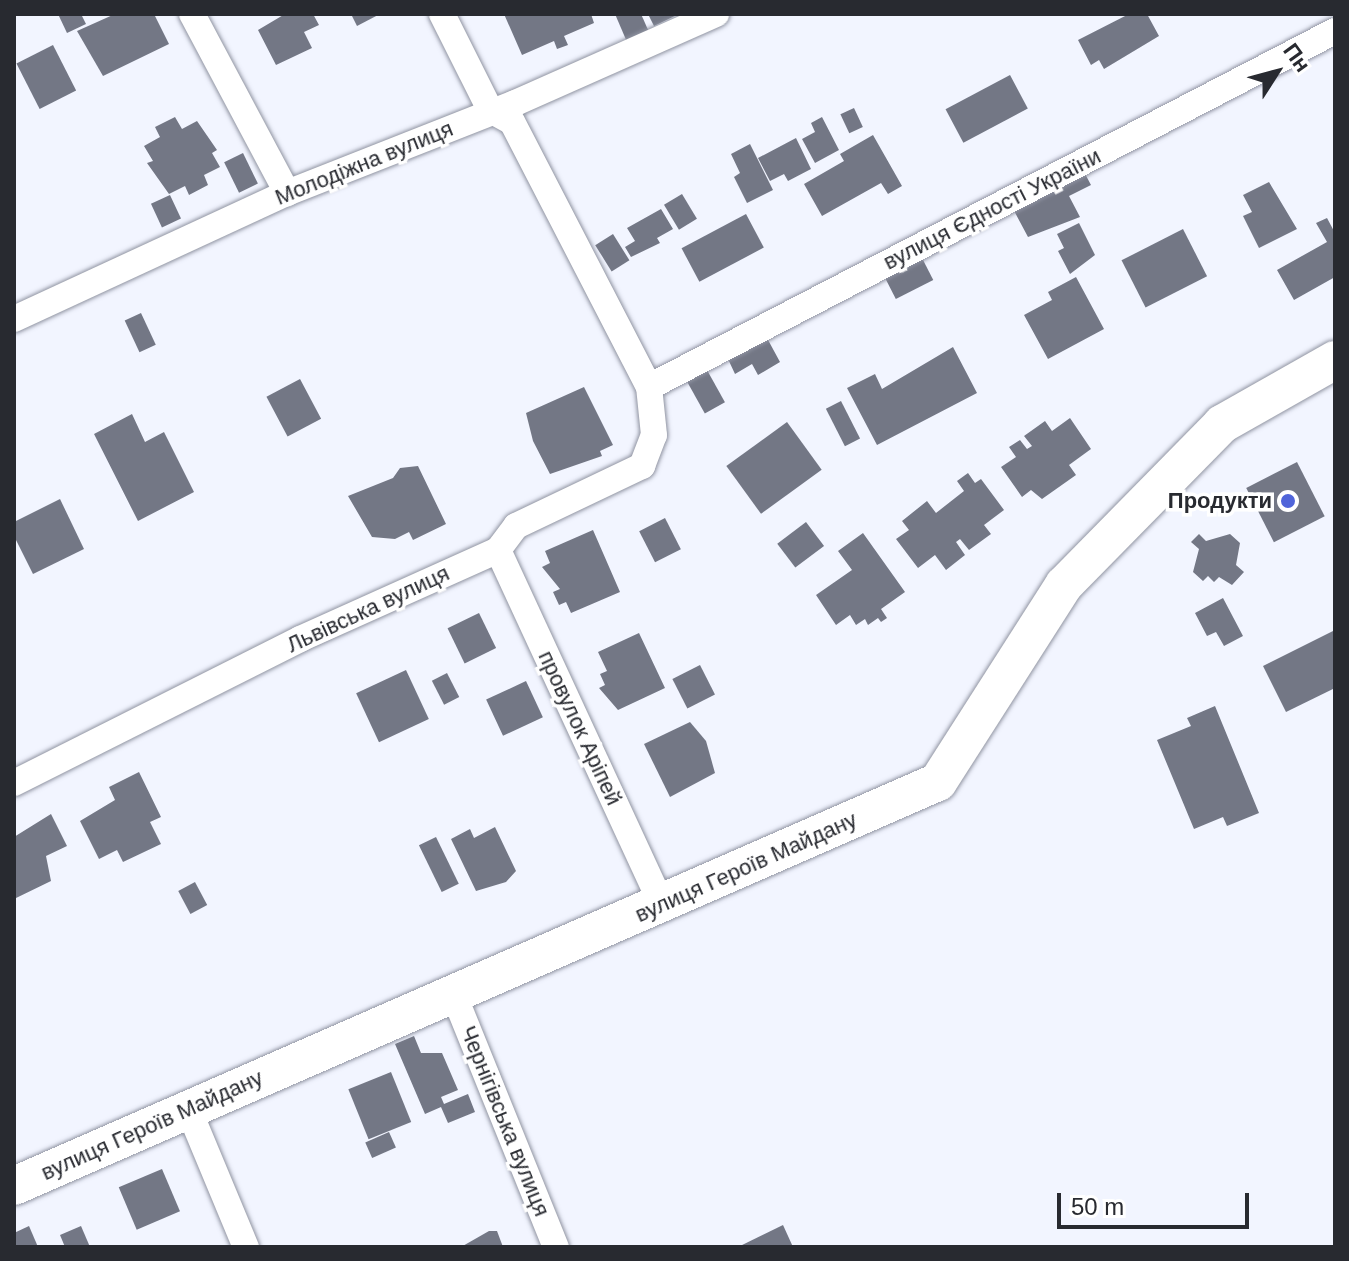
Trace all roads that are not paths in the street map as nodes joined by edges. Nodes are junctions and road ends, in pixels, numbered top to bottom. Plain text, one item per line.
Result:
1 (192, 14) edge
2 (442, 14) edge
3 (716, 14) edge
4 (1335, 31) edge
5 (490, 110) junction
6 (287, 193) junction
7 (14, 319) edge
8 (1335, 360) edge
9 (649, 387) junction
10 (498, 550) junction
11 (14, 783) edge
12 (662, 905) junction
13 (454, 995) junction
14 (188, 1108) junction
15 (14, 1186) edge
16 (246, 1247) edge
17 (556, 1247) edge

1 - 6 street
2 - 5 street
3 - 5 street, Молодіжна вулиця
4 - 9 street, вулиця Єдності України
5 - 6 street, Молодіжна вулиця
5 - 9 street
6 - 7 street, Молодіжна вулиця
8 - 12 street, вулиця Героїв Майдану
9 - 10 street, Львівська вулиця
10 - 11 street, Львівська вулиця
10 - 12 street, провулок Аріпей
12 - 13 street, вулиця Героїв Майдану
13 - 14 street, вулиця Героїв Майдану
13 - 17 street, Чернігівська вулиця
14 - 15 street, вулиця Героїв Майдану
14 - 16 street

